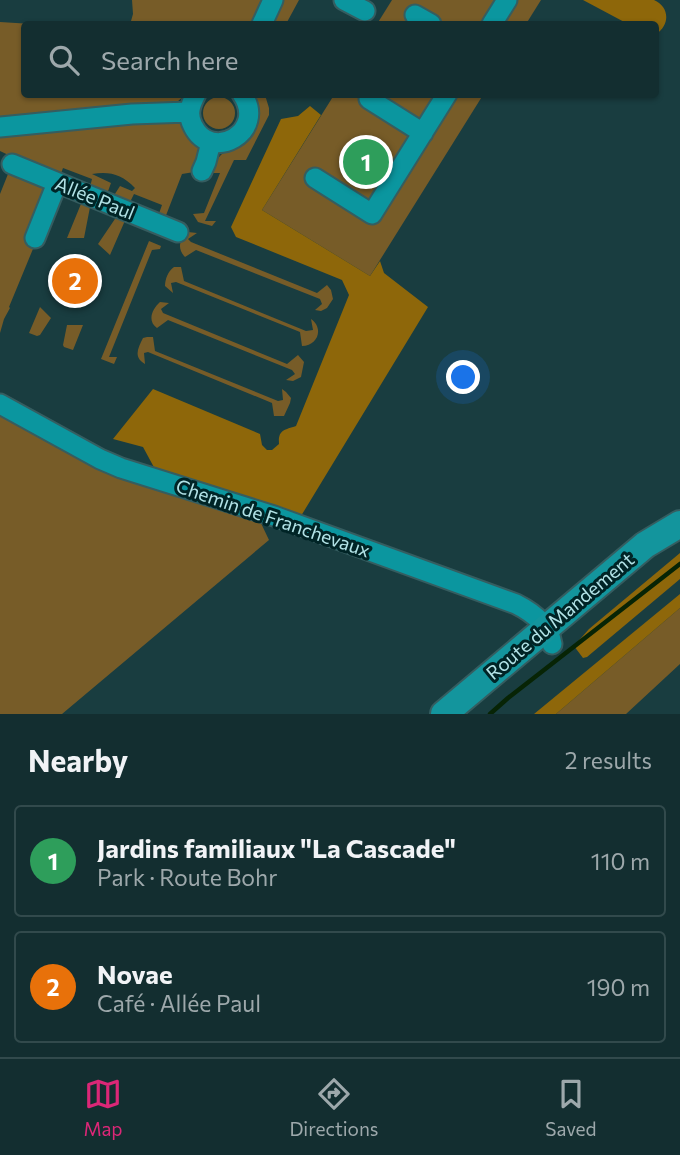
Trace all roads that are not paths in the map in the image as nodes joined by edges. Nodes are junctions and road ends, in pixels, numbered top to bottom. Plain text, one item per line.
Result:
1 (273, 0) edge
2 (344, 0) edge
3 (507, 0) edge
4 (365, 10) dead end
5 (263, 21) edge
6 (494, 21) edge
7 (245, 98) edge
8 (445, 98) edge
9 (369, 99) dead end
10 (192, 103) edge
11 (0, 127) edge
12 (423, 133) junction
13 (211, 142) junction
14 (12, 164) dead end
15 (202, 171) dead end
16 (315, 178) dead end
17 (57, 183) junction
18 (178, 232) dead end
19 (35, 238) dead end
20 (0, 404) edge
21 (680, 524) edge
22 (680, 530) edge
23 (549, 636) junction
24 (444, 714) edge
25 (468, 714) edge

1 - 5 street
2 - 4 street
3 - 6 street
7 - 13 street
8 - 12 street
9 - 12 street
10 - 11 street
10 - 13 street
12 - 16 street
13 - 15 street
14 - 17 street, Allée Paul
17 - 18 street, Allée Paul
17 - 19 street
20 - 23 street, Chemin de Franchevaux
21 - 23 main road, Route du Mandement
22 - 23 main road, Route du Mandement
23 - 24 main road, Route du Mandement
23 - 25 main road, Route du Mandement

